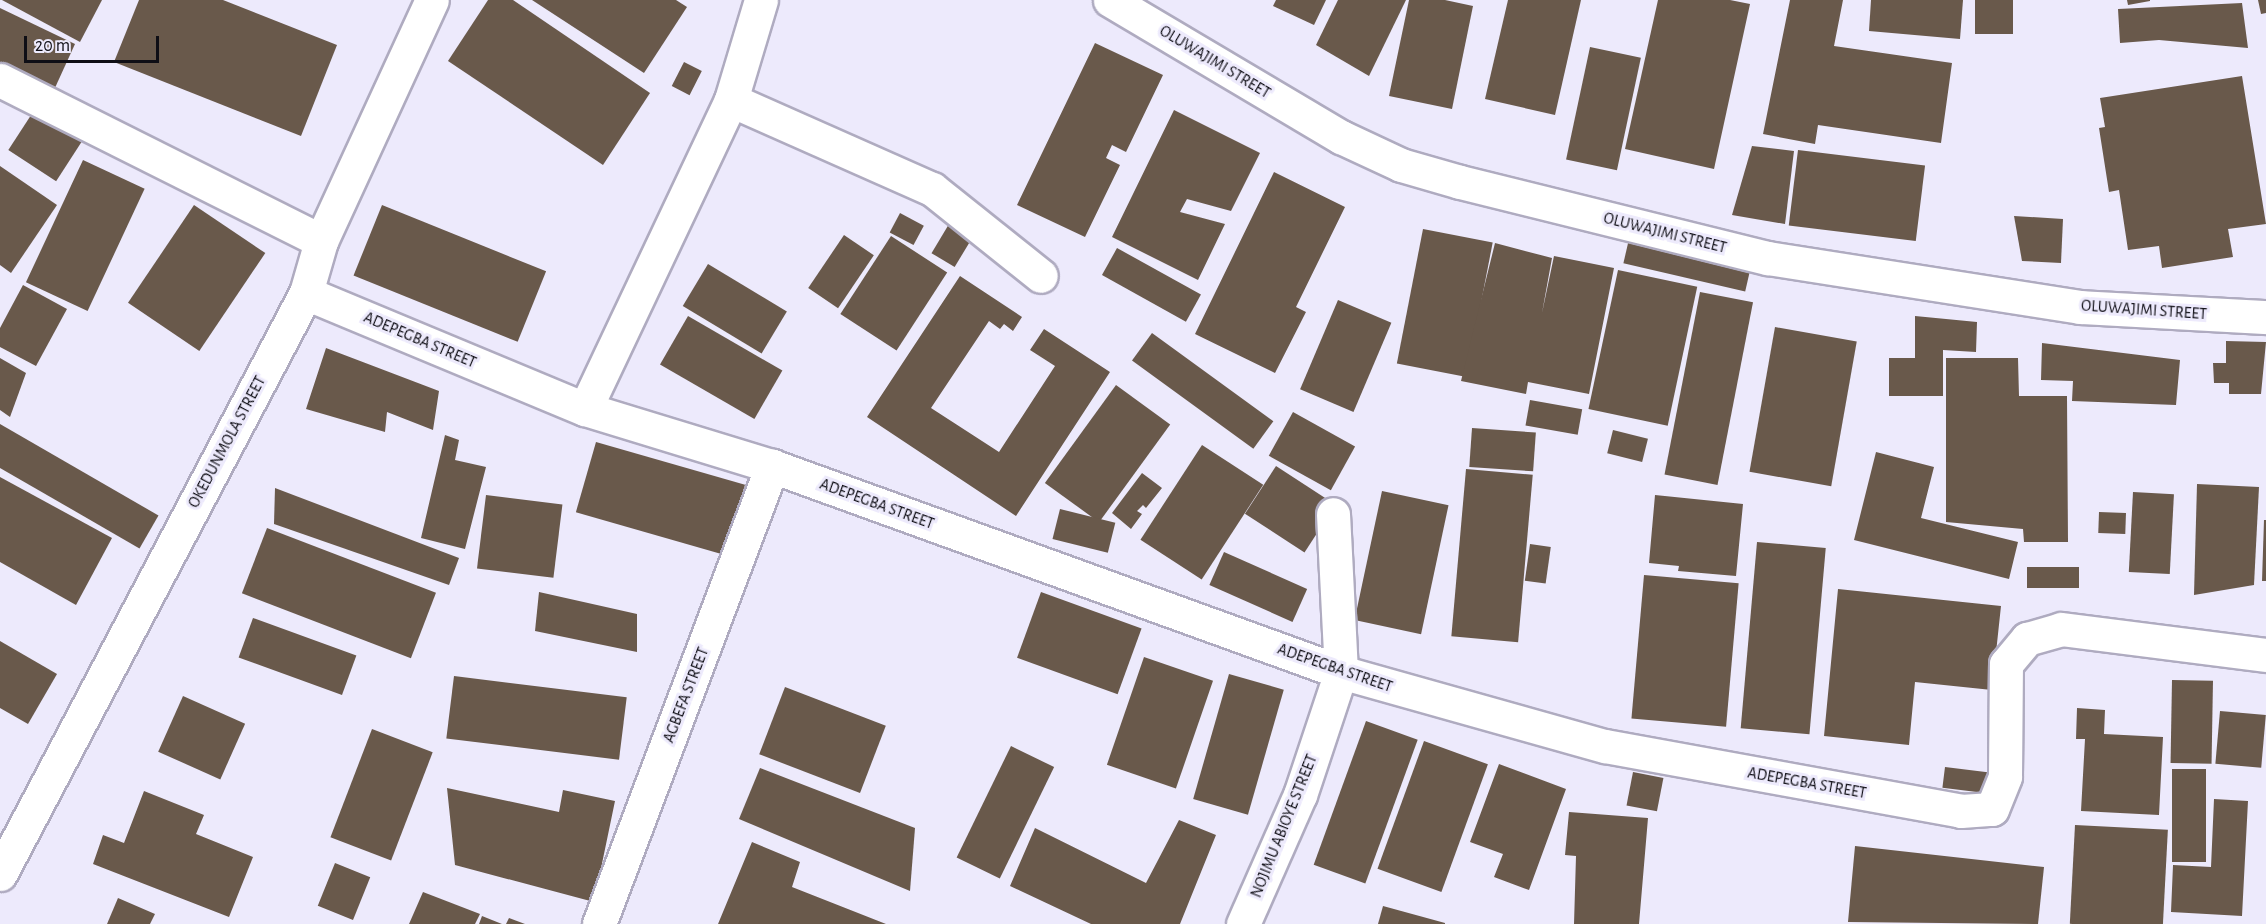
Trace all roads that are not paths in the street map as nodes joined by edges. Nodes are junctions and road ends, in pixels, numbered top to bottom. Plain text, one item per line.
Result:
1 (432, 0) edge
2 (761, 0) edge
3 (1110, 0) edge
4 (0, 80) edge
5 (730, 100) junction
6 (321, 241) junction
7 (1041, 276) dead end
8 (306, 293) junction
9 (2266, 317) edge
10 (585, 409) junction
11 (772, 466) junction
12 (1333, 514) dead end
13 (2266, 655) edge
14 (1341, 672) junction
15 (0, 874) edge
16 (599, 924) edge
17 (1244, 924) edge

1 - 6 street, OKEDUNMOLA STREET
2 - 5 street
3 - 9 street, OLUWAJIMI STREET
4 - 6 street
5 - 7 street
5 - 10 street
6 - 8 street, OKEDUNMOLA STREET
8 - 10 street, ADEPEGBA STREET
8 - 15 street, OKEDUNMOLA STREET
10 - 11 street, ADEPEGBA STREET
11 - 14 street, ADEPEGBA STREET
11 - 16 street, AGBEFA STREET
12 - 14 street, NOJIMU ABIOYE STREET
13 - 14 street, ADEPEGBA STREET
14 - 17 street, NOJIMU ABIOYE STREET

